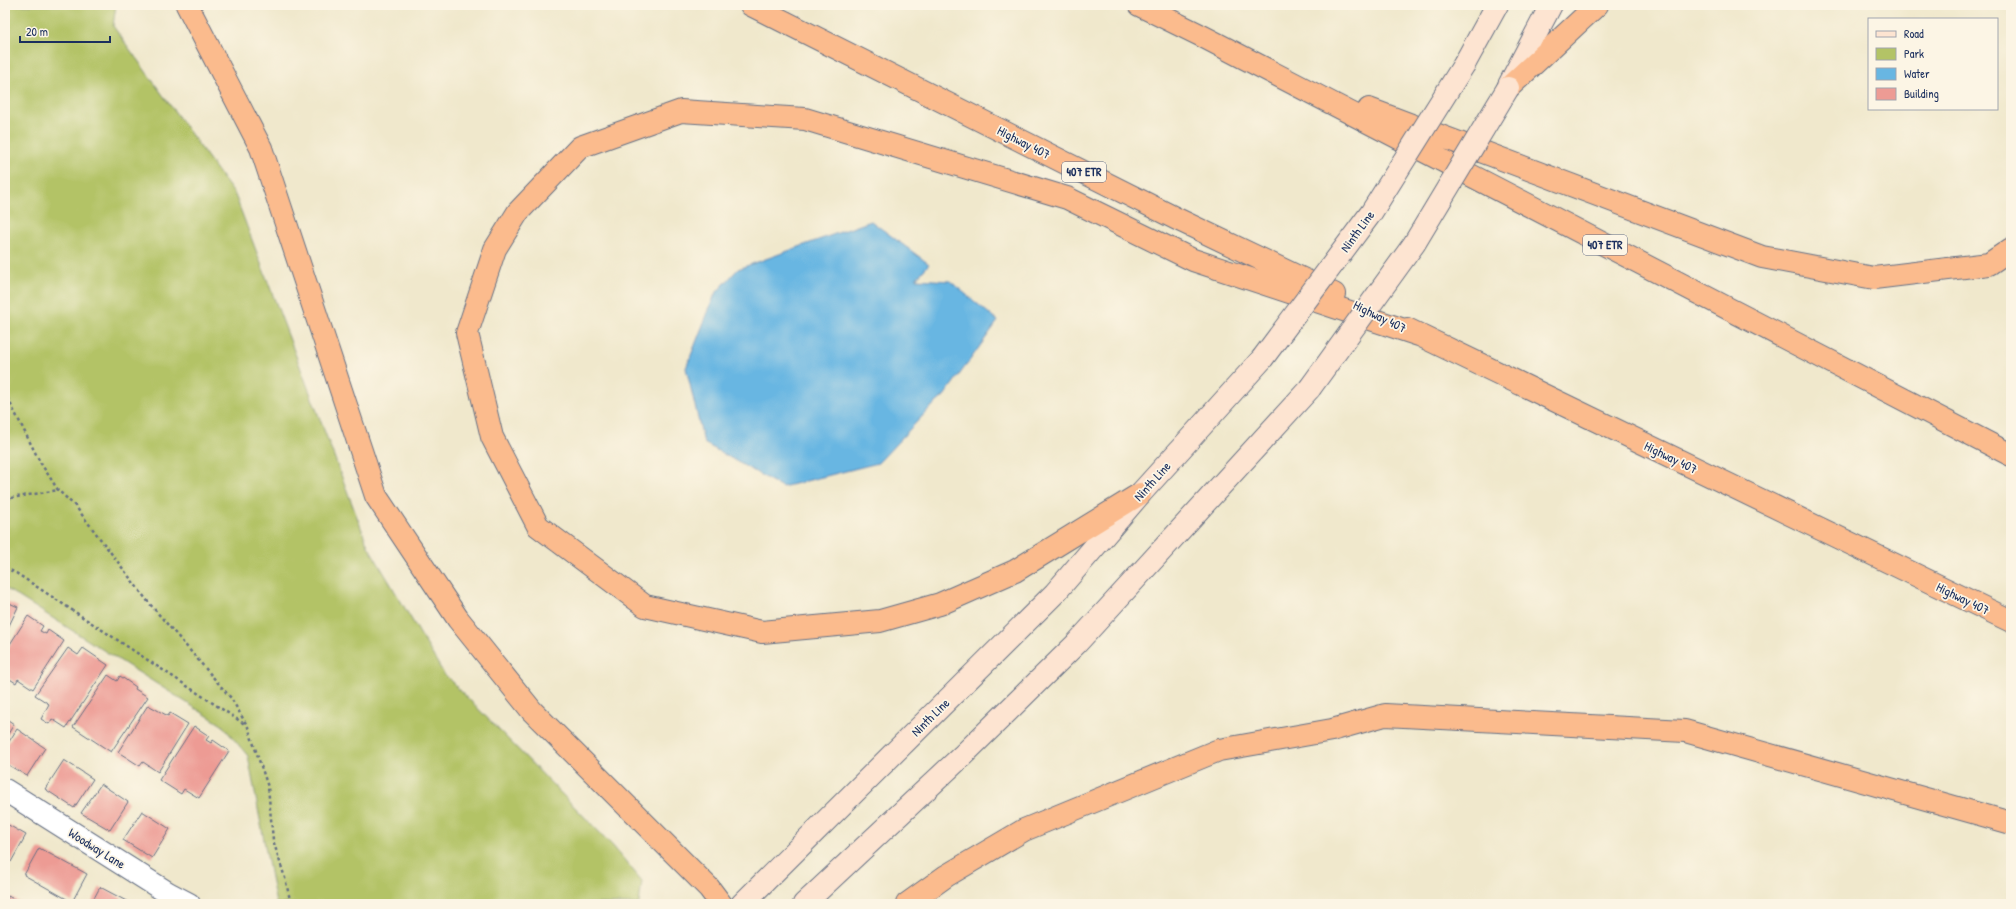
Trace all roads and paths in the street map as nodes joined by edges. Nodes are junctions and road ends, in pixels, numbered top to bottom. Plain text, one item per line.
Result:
1 (187, 5) edge
2 (751, 5) edge
3 (1139, 5) edge
4 (1497, 5) edge
5 (1550, 5) edge
6 (1597, 5) edge
7 (1200, 35) junction
8 (1508, 88) junction
9 (2011, 249) edge
10 (1419, 335) junction
11 (5, 394) edge
12 (2011, 455) edge
13 (58, 490) junction
14 (1140, 494) junction
15 (5, 499) edge
16 (5, 568) edge
17 (2011, 621) edge
18 (248, 727) junction
19 (5, 790) edge
20 (2011, 823) edge
21 (189, 904) edge
22 (291, 904) edge
23 (721, 904) edge
24 (742, 904) edge
25 (804, 904) edge
26 (907, 904) edge

1 - 23 highway
2 - 10 highway, Highway 407 / 407 ETR
3 - 7 highway, 407 ETR
4 - 14 main road, Ninth Line, bridge
5 - 8 main road
6 - 8 highway
7 - 9 highway
7 - 12 highway, 407 ETR
8 - 25 main road, bridge
10 - 14 highway
10 - 17 highway, Highway 407 / 407 ETR
11 - 13 path
13 - 15 path
13 - 18 path
14 - 24 main road, Ninth Line
16 - 18 path
18 - 22 path
19 - 21 street, Woodway Lane
20 - 26 highway

